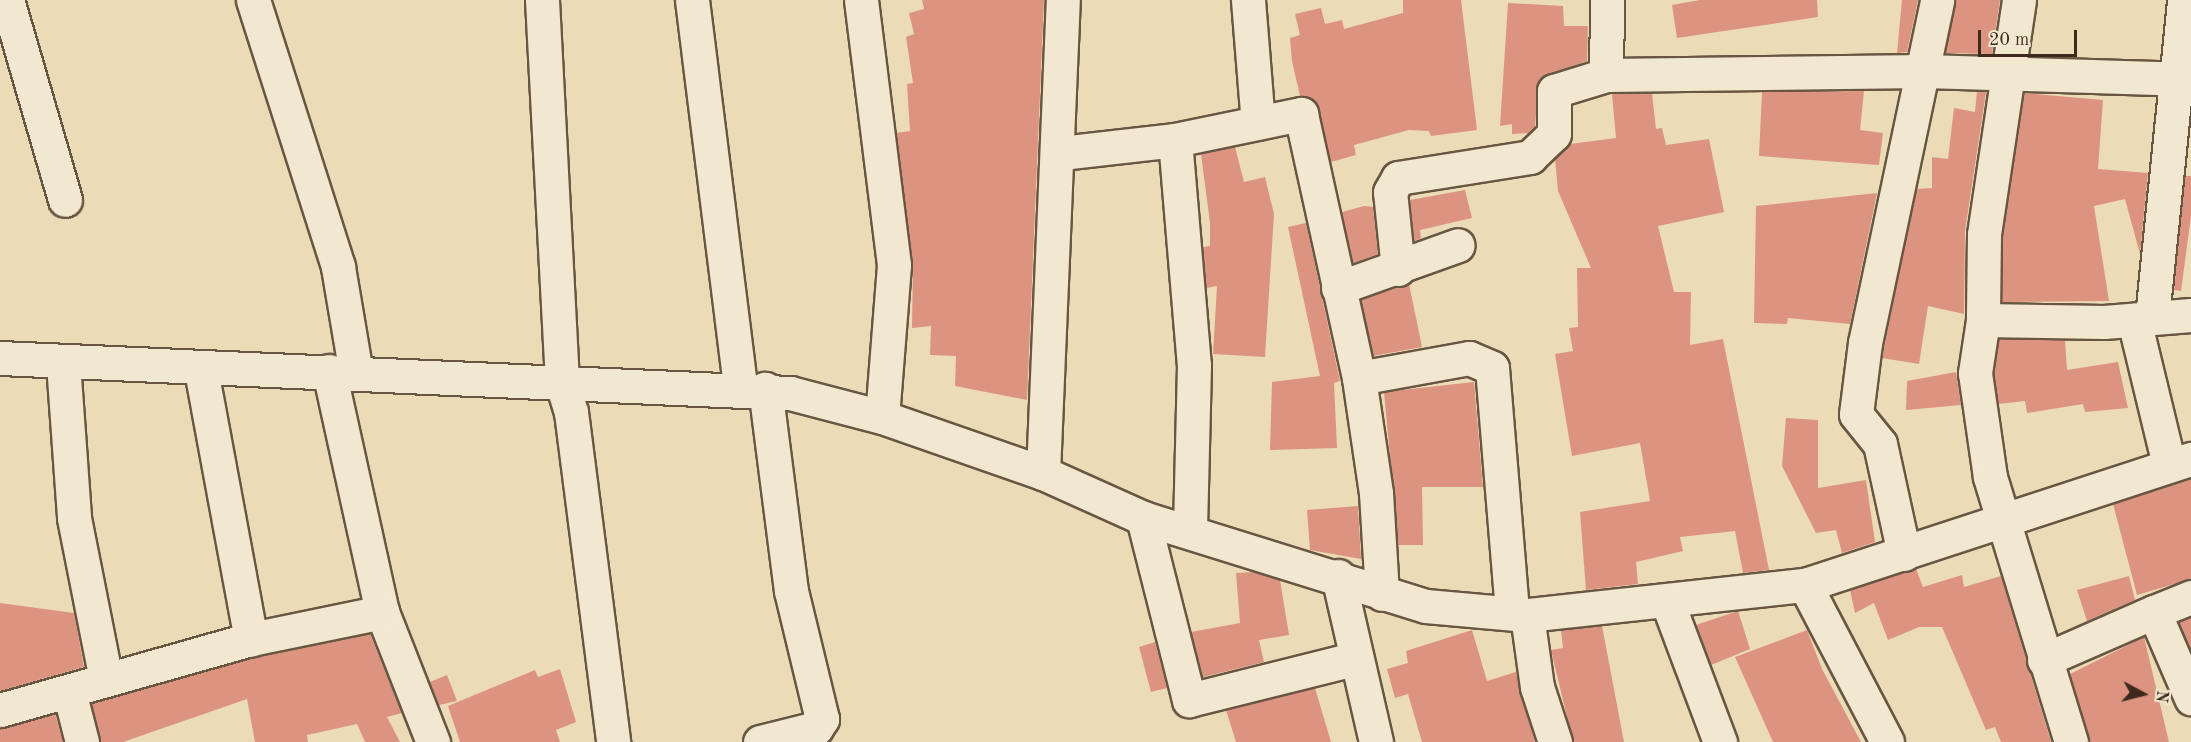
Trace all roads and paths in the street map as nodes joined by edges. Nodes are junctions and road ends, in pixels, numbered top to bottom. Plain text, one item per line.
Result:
1 (7, 0) edge
2 (253, 0) edge
3 (542, 0) edge
4 (692, 0) edge
5 (861, 0) edge
6 (1063, 0) edge
7 (1248, 0) edge
8 (1607, 0) edge
9 (1937, 0) edge
10 (2019, 0) edge
11 (2184, 0) edge
12 (1924, 71) junction
13 (2008, 74) junction
14 (1606, 75) junction
15 (2182, 78) edge
16 (1258, 123) junction
17 (1174, 140) junction
18 (1061, 153) junction
19 (65, 200) dead end
20 (1458, 245) dead end
21 (1398, 269) junction
22 (1338, 288) junction
23 (2191, 315) edge
24 (2143, 319) junction
25 (1983, 320) junction
26 (0, 358) edge
27 (63, 363) junction
28 (201, 370) junction
29 (343, 372) junction
30 (1359, 378) junction
31 (562, 383) junction
32 (752, 388) junction
33 (882, 417) junction
34 (2180, 462) edge
35 (1043, 473) junction
36 (1143, 518) junction
37 (2007, 523) junction
38 (1190, 532) junction
39 (1904, 554) junction
40 (1338, 576) junction
41 (1805, 585) junction
42 (1383, 594) junction
43 (2191, 597) edge
44 (1667, 601) junction
45 (382, 612) junction
46 (2154, 612) junction
47 (1519, 614) junction
48 (251, 639) junction
49 (1354, 659) junction
50 (2044, 660) junction
51 (106, 681) junction
52 (69, 691) junction
53 (2191, 698) edge
54 (0, 710) edge
55 (82, 742) edge
56 (433, 742) edge
57 (613, 742) edge
58 (760, 742) edge
59 (1376, 742) edge
60 (1555, 742) edge
61 (1720, 742) edge
62 (1887, 742) edge
63 (2071, 742) edge

1 - 19 street
2 - 29 street
3 - 31 street
4 - 32 street
5 - 33 street
6 - 18 street
7 - 16 street
8 - 14 street
9 - 12 street
10 - 13 street
11 - 15 street
12 - 13 street
12 - 14 street
12 - 39 street
13 - 15 street
13 - 25 street
14 - 21 street
15 - 24 street
16 - 17 street
16 - 22 street
17 - 18 street
17 - 38 street
18 - 35 street
20 - 21 street
21 - 22 street
22 - 30 street
23 - 24 street
24 - 25 street
24 - 34 street
25 - 37 street
26 - 27 street
27 - 28 street
27 - 51 street
28 - 29 street
28 - 48 street
29 - 31 street
29 - 45 street
30 - 42 street
30 - 47 street
31 - 32 street
31 - 57 street
32 - 33 street
32 - 58 street
33 - 35 street
34 - 37 street
35 - 36 street
36 - 38 street
36 - 49 street
37 - 39 street
37 - 50 street
38 - 40 street
39 - 41 street
40 - 42 street
40 - 49 street
41 - 44 street
41 - 62 street
42 - 47 street
43 - 46 street
44 - 47 street
44 - 61 street
45 - 48 street
45 - 56 street
46 - 50 street
46 - 53 street
47 - 60 street
48 - 51 street
49 - 59 street
50 - 63 street
51 - 52 street
52 - 54 street
52 - 55 street

